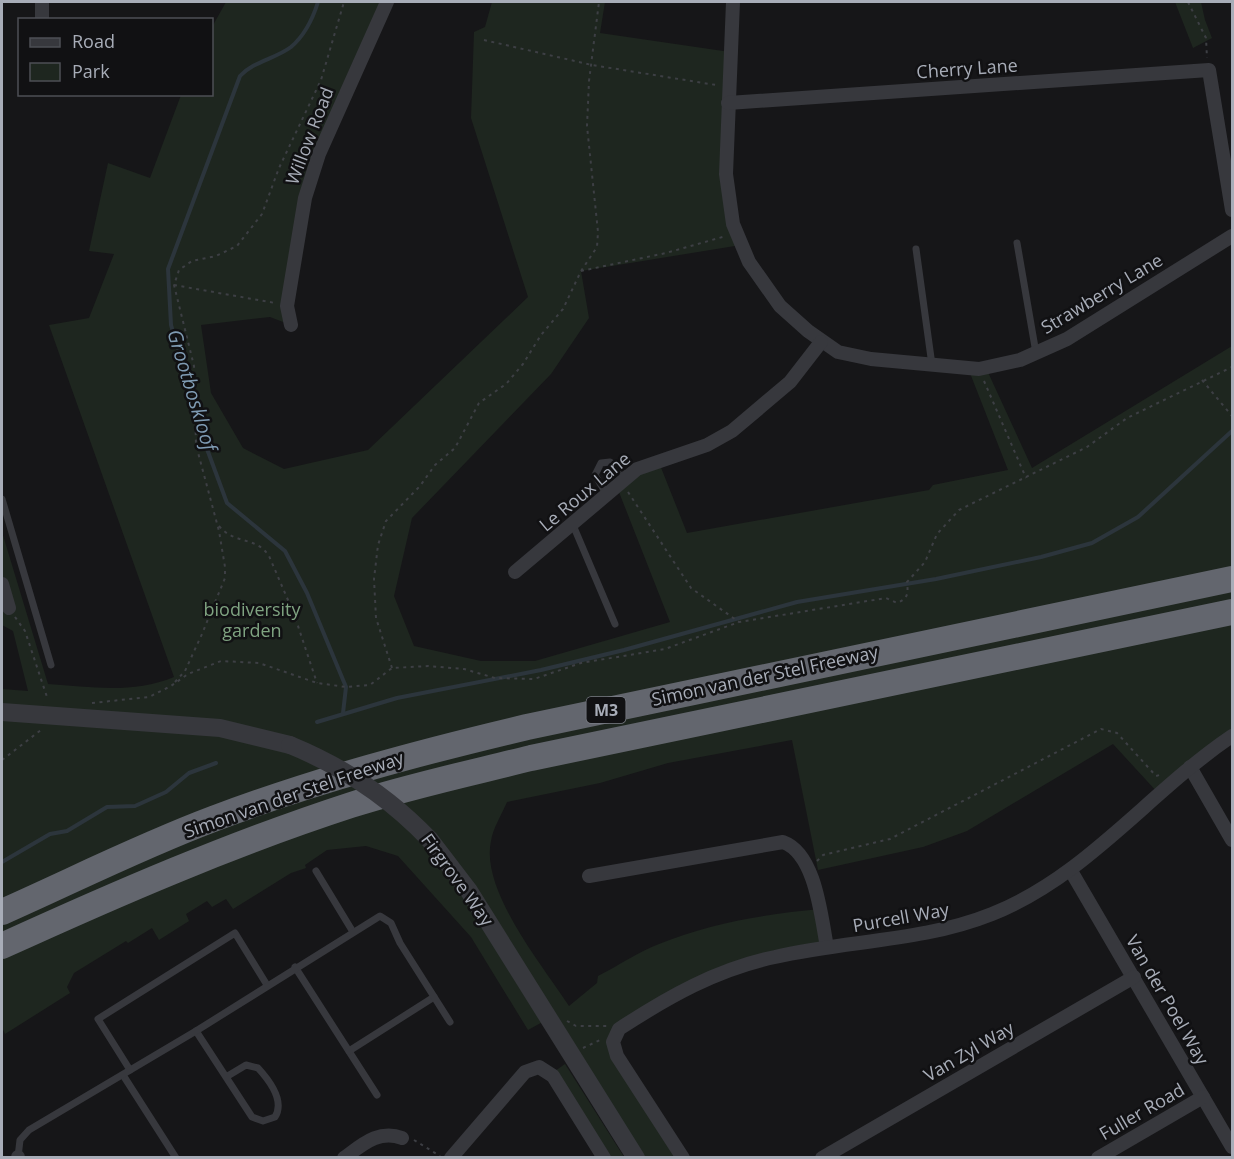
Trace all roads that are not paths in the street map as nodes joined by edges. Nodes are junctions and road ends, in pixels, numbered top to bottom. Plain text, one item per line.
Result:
1 (42, 2) edge
2 (387, 2) edge
3 (733, 2) edge
4 (42, 18) edge
5 (728, 103) junction
6 (1233, 210) edge
7 (1233, 236) edge
8 (1017, 243) dead end
9 (916, 249) dead end
10 (291, 326) dead end
11 (821, 342) junction
12 (1036, 353) junction
13 (932, 365) junction
14 (625, 480) junction
15 (607, 495) junction
16 (2, 499) edge
17 (573, 525) junction
18 (515, 572) dead end
19 (1233, 579) edge
20 (2, 585) edge
21 (6, 605) edge
22 (1233, 612) edge
23 (615, 624) dead end
24 (51, 665) dead end
25 (2, 712) edge
26 (1233, 736) edge
27 (1190, 767) junction
28 (1233, 840) edge
29 (316, 871) dead end
30 (1071, 871) junction
31 (589, 876) dead end
32 (2, 912) edge
33 (353, 932) junction
34 (2, 946) edge
35 (827, 947) junction
36 (295, 967) junction
37 (1134, 977) junction
38 (267, 985) junction
39 (434, 997) junction
40 (450, 1022) dead end
41 (196, 1031) junction
42 (349, 1051) junction
43 (130, 1071) junction
44 (123, 1075) junction
45 (226, 1077) junction
46 (377, 1095) dead end
47 (1203, 1097) junction
48 (402, 1138) road end
49 (1233, 1147) edge
50 (18, 1157) edge
51 (176, 1158) edge
52 (344, 1158) edge
53 (451, 1158) edge
54 (604, 1158) edge
55 (636, 1158) edge
56 (683, 1158) edge
57 (822, 1158) edge
58 (1098, 1158) edge

1 - 4 street
2 - 10 street, Willow Road
3 - 5 street, Strawberry Lane
5 - 6 street, Cherry Lane
5 - 11 street, Strawberry Lane
7 - 12 street, Strawberry Lane
8 - 12 lane
9 - 13 lane
11 - 13 street, Strawberry Lane
11 - 14 street, Le Roux Lane
12 - 13 street, Strawberry Lane
14 - 15 street, Le Roux Lane
14 - 15 lane
15 - 17 street, Le Roux Lane
16 - 24 lane
17 - 18 street, Le Roux Lane
17 - 23 lane
19 - 32 highway, Simon van der Stel Freeway / M3
20 - 21 street
22 - 34 highway, Simon van der Stel Freeway / M3
25 - 55 street, Firgrove Way, bridge
26 - 27 street, Purcell Way
27 - 28 street
27 - 30 street, Purcell Way
29 - 33 lane
30 - 35 street, Purcell Way
30 - 37 street, Van der Poel Way
31 - 35 street
33 - 36 lane
33 - 39 lane
35 - 56 street, Purcell Way
36 - 38 lane
36 - 42 lane
37 - 47 street, Van der Poel Way
37 - 57 street, Van Zyl Way
38 - 41 lane
38 - 43 lane
39 - 40 lane
39 - 42 lane
41 - 43 lane
41 - 45 lane
42 - 46 lane
43 - 44 lane
44 - 50 lane
44 - 51 lane
45 - 45 lane
47 - 49 street, Van der Poel Way
47 - 58 street, Fuller Road
48 - 52 street
53 - 54 street

